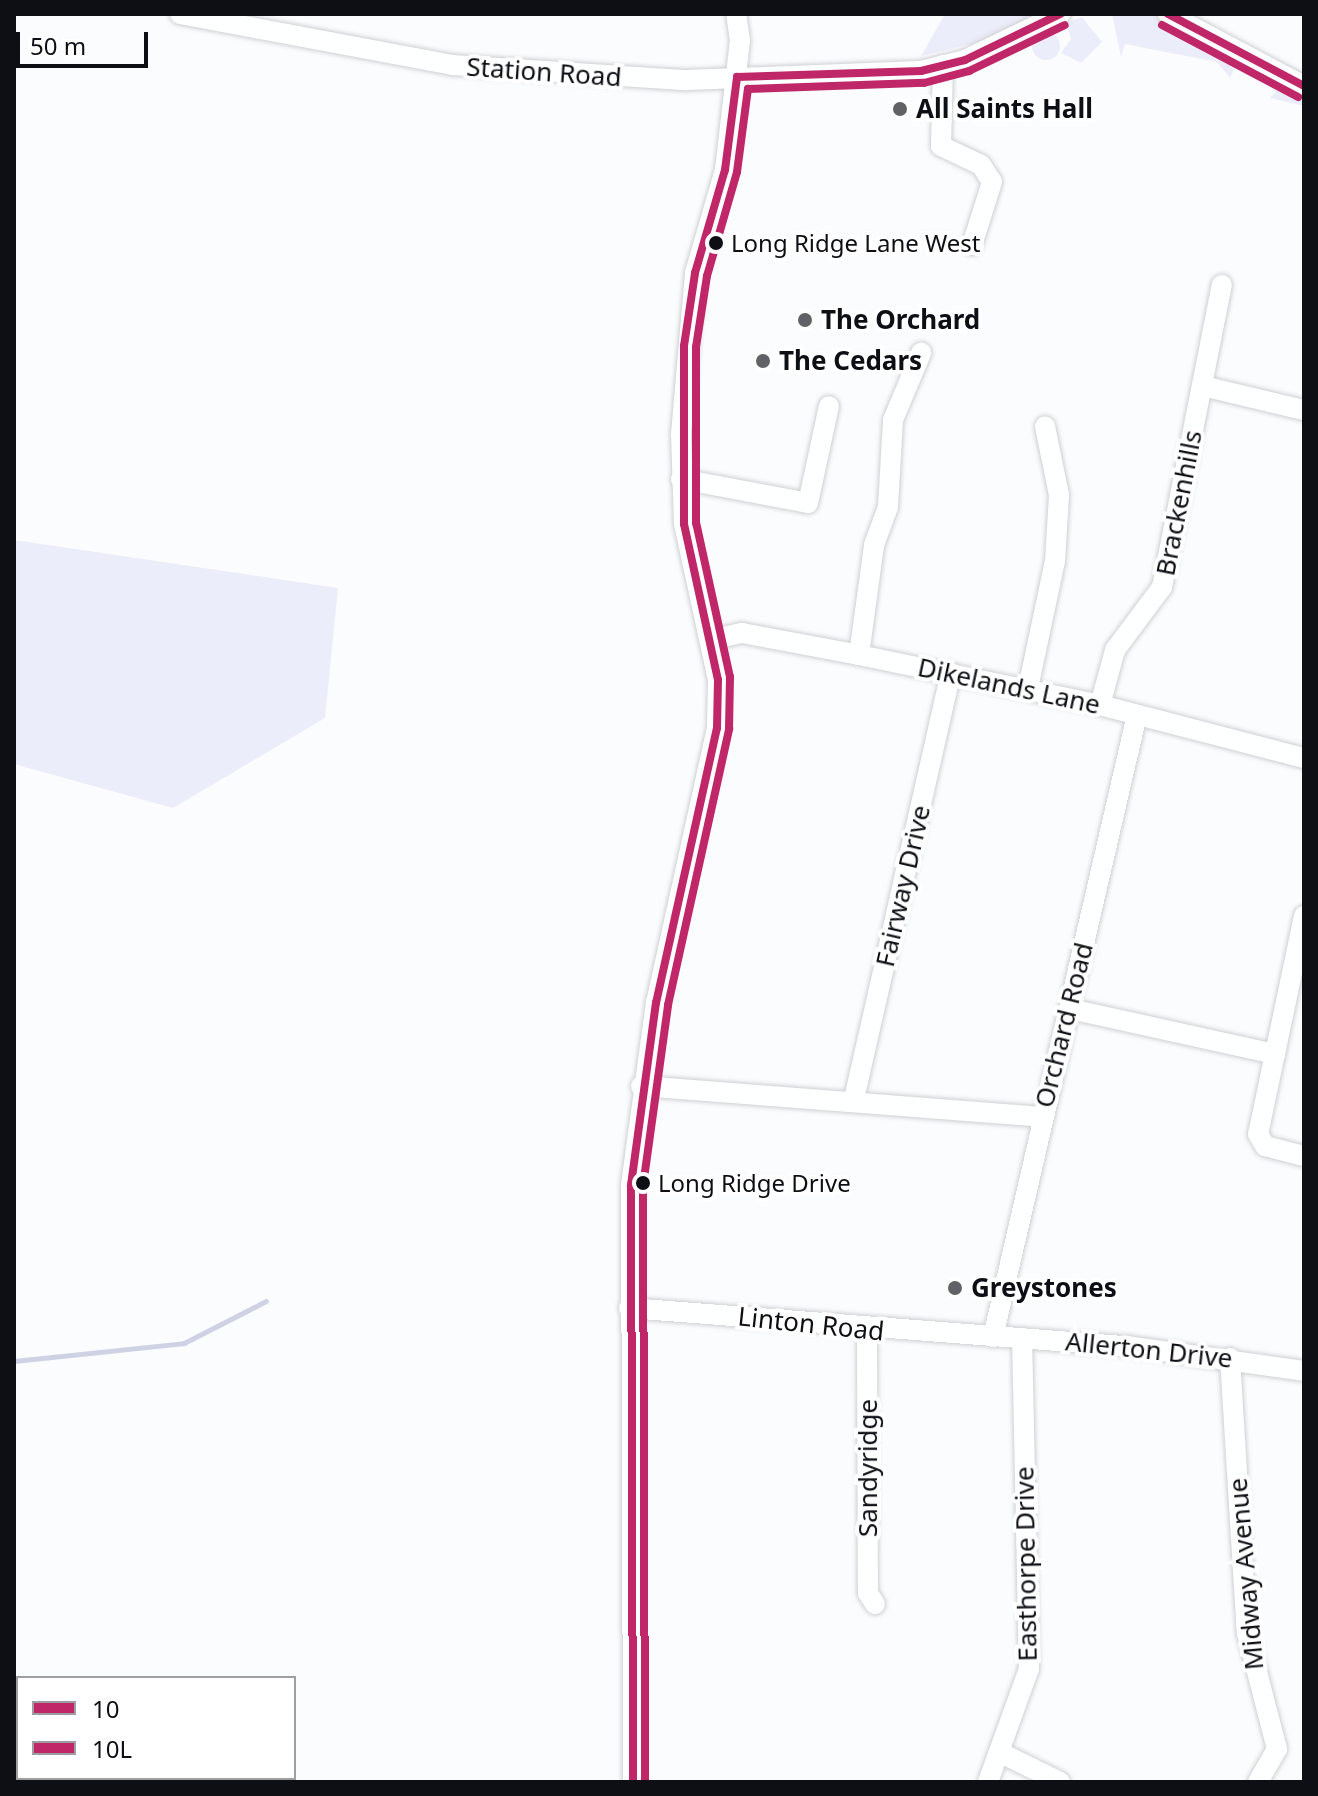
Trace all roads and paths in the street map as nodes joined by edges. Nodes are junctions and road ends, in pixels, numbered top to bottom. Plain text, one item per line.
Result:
1 (180, 14) edge
2 (736, 14) edge
3 (1060, 14) edge
4 (1168, 14) edge
5 (943, 65) junction
6 (737, 77) junction
7 (1304, 86) edge
8 (972, 245) dead end
9 (1222, 285) dead end
10 (921, 353) dead end
11 (1203, 386) junction
12 (829, 406) dead end
13 (1304, 410) edge
14 (1045, 426) dead end
15 (681, 479) junction
16 (711, 640) junction
17 (859, 655) junction
18 (951, 673) junction
19 (1028, 688) junction
20 (1100, 705) junction
21 (1137, 715) junction
22 (1304, 758) edge
23 (1304, 916) edge
24 (1300, 955) edge
25 (1070, 1009) junction
26 (1275, 1054) junction
27 (641, 1086) junction
28 (854, 1099) junction
29 (1042, 1117) junction
30 (1304, 1156) edge
31 (629, 1308) junction
32 (867, 1331) junction
33 (993, 1337) junction
34 (1022, 1338) junction
35 (1230, 1358) junction
36 (1304, 1371) edge
37 (875, 1604) dead end
38 (999, 1752) junction
39 (633, 1782) edge
40 (988, 1782) edge
41 (1060, 1782) edge
42 (1258, 1782) edge

1 - 6 street, Station Road
2 - 6 street
3 - 5 street, Station Road
4 - 7 street
5 - 6 street, Station Road
5 - 8 street
6 - 15 street
9 - 11 street, Brackenhills
10 - 17 street
11 - 13 street
11 - 20 street, Brackenhills
12 - 15 street
14 - 19 street
15 - 16 street
16 - 17 street, Dikelands Lane
16 - 27 street
17 - 18 street, Dikelands Lane
18 - 19 street, Dikelands Lane
18 - 28 street, Fairway Drive
19 - 20 street, Dikelands Lane
20 - 21 street, Dikelands Lane
21 - 22 street, Dikelands Lane
21 - 25 street, Orchard Road
23 - 24 street
24 - 26 street
25 - 26 street
25 - 29 street, Orchard Road
26 - 30 street
27 - 28 street
27 - 31 street
28 - 29 street
29 - 33 street, Orchard Road
31 - 32 street, Linton Road
31 - 39 street
32 - 33 street, Linton Road
32 - 37 street, Sandyridge
33 - 34 street, Allerton Drive
34 - 35 street, Allerton Drive
34 - 38 street, Easthorpe Drive
35 - 36 street, Allerton Drive
35 - 42 street, Midway Avenue
38 - 40 street, Easthorpe Drive
38 - 41 street

